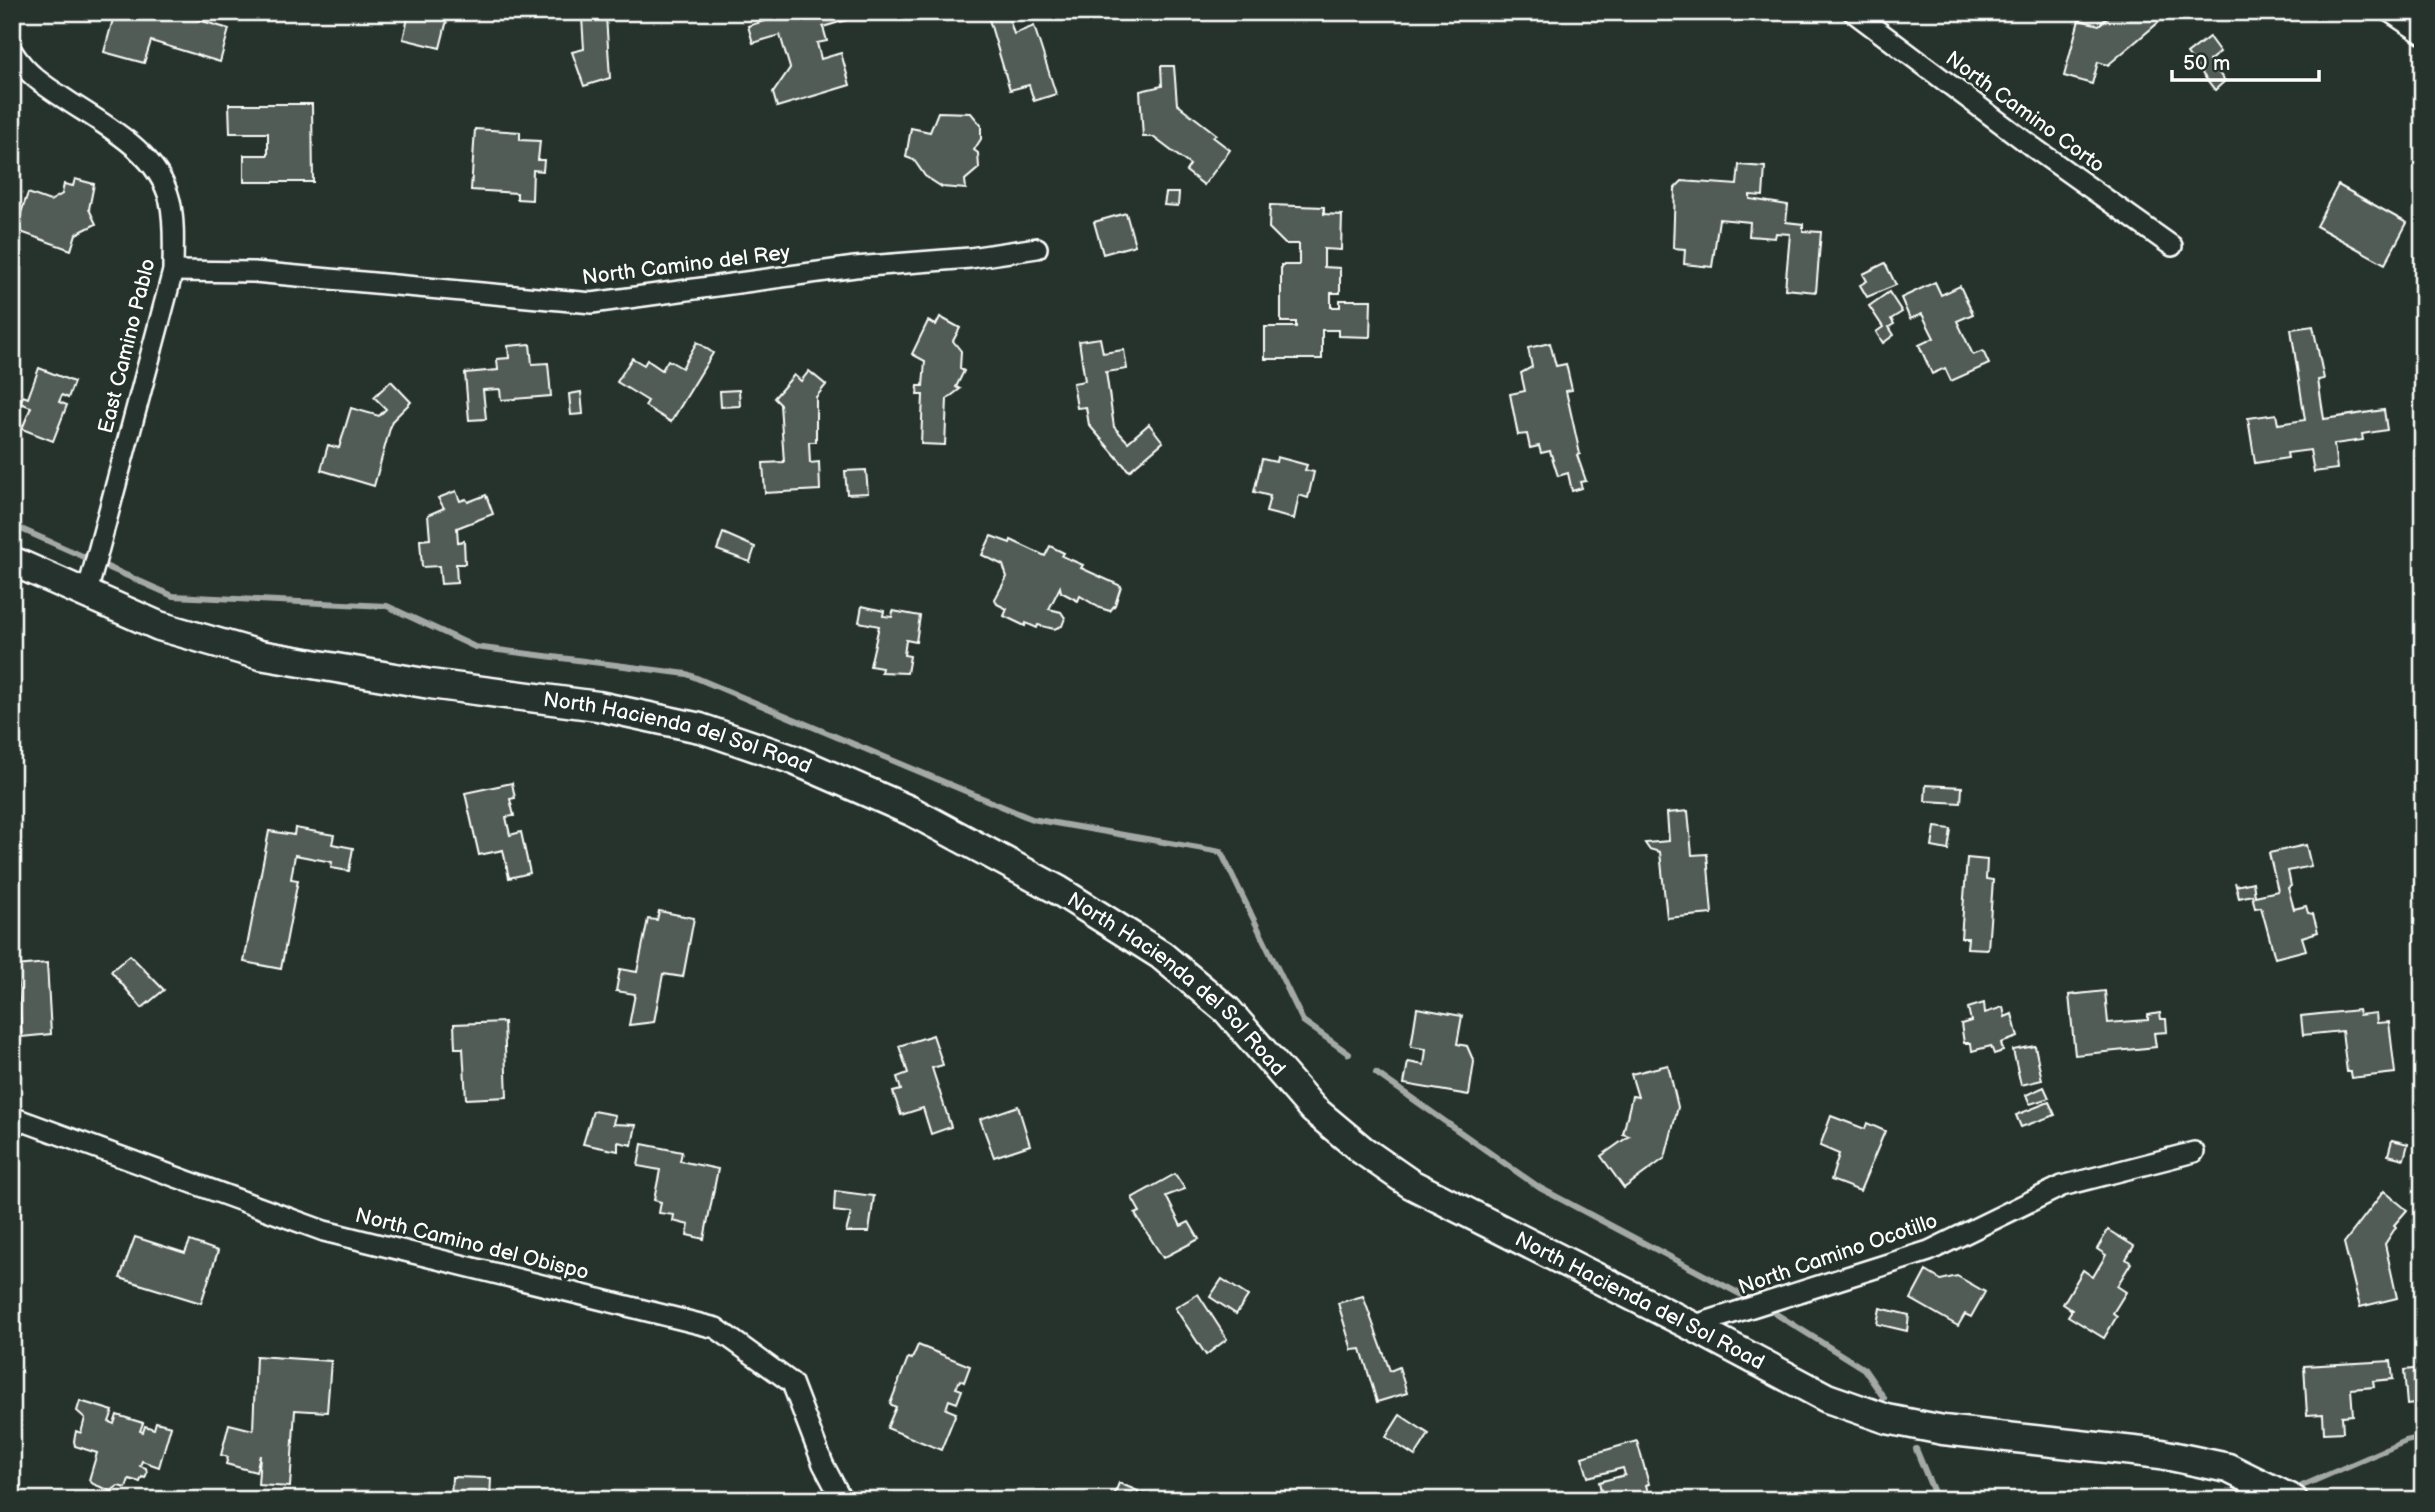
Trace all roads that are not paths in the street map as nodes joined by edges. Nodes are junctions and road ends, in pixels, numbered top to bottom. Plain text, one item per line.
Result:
1 (1853, 12) edge
2 (2390, 12) edge
3 (2423, 34) edge
4 (12, 51) edge
5 (2172, 246) dead end
6 (1037, 248) dead end
7 (173, 271) junction
8 (12, 561) edge
9 (87, 593) junction
10 (12, 1117) edge
11 (2194, 1152) dead end
12 (1692, 1326) junction
13 (842, 1500) edge
14 (2293, 1500) edge

1 - 5 street, North Camino Corto
2 - 3 street
4 - 7 street, East Camino Pablo
6 - 7 street, North Camino del Rey
7 - 9 street, East Camino Pablo
8 - 9 street, North Hacienda del Sol Road
9 - 12 street, North Hacienda del Sol Road
10 - 13 street, North Camino del Obispo
11 - 12 street, North Camino Ocotillo
12 - 14 street, North Hacienda del Sol Road

